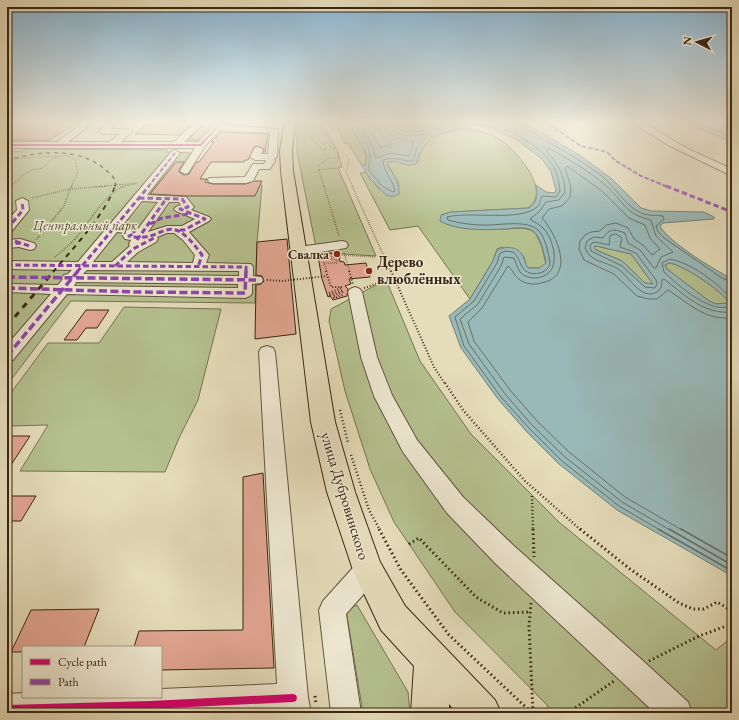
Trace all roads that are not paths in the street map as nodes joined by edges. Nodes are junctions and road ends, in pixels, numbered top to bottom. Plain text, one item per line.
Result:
1 (172, 155) edge
2 (195, 155) edge
3 (256, 155) edge
4 (286, 155) edge
5 (695, 155) edge
6 (272, 157) joint
7 (186, 171) dead end
8 (732, 173) edge
9 (213, 180) dead end
10 (139, 198) junction
11 (166, 199) junction
12 (22, 201) road end
13 (191, 214) junction
14 (11, 220) edge
15 (146, 225) junction
16 (115, 227) junction
17 (7, 230) edge
18 (173, 230) junction
19 (7, 237) edge
20 (7, 244) edge
21 (135, 244) junction
22 (298, 251) junction
23 (343, 251) road end
24 (7, 265) edge
25 (115, 266) junction
26 (198, 267) junction
27 (7, 277) edge
28 (72, 277) junction
29 (7, 288) edge
30 (355, 292) road end
31 (267, 352) dead end
32 (7, 356) edge
33 (368, 570) junction
34 (432, 659) junction
35 (294, 705) edge
36 (7, 709) edge
37 (149, 709) edge
38 (346, 713) edge
39 (430, 713) edge
40 (482, 713) edge
41 (677, 713) edge

1 - 10 street
2 - 7 street
3 - 6 street
4 - 22 main road, улица Дубровинского
5 - 8 street
6 - 9 street
10 - 11 street
10 - 16 street
11 - 13 street
11 - 15 street
12 - 14 street
13 - 15 street
13 - 18 street
14 - 17 street
15 - 21 street
16 - 21 street
16 - 28 street
17 - 19 street
18 - 21 street
18 - 26 street
19 - 20 street
21 - 25 street
22 - 23 street
22 - 33 main road, улица Дубровинского
24 - 28 street
25 - 26 street
25 - 28 street
26 - 28 street
27 - 28 street
28 - 29 street
28 - 32 street
30 - 41 street
31 - 35 street
33 - 34 main road, улица Дубровинского
33 - 38 street
34 - 39 main road
34 - 40 main road, улица Дубровинского
35 - 37 street
36 - 37 street

